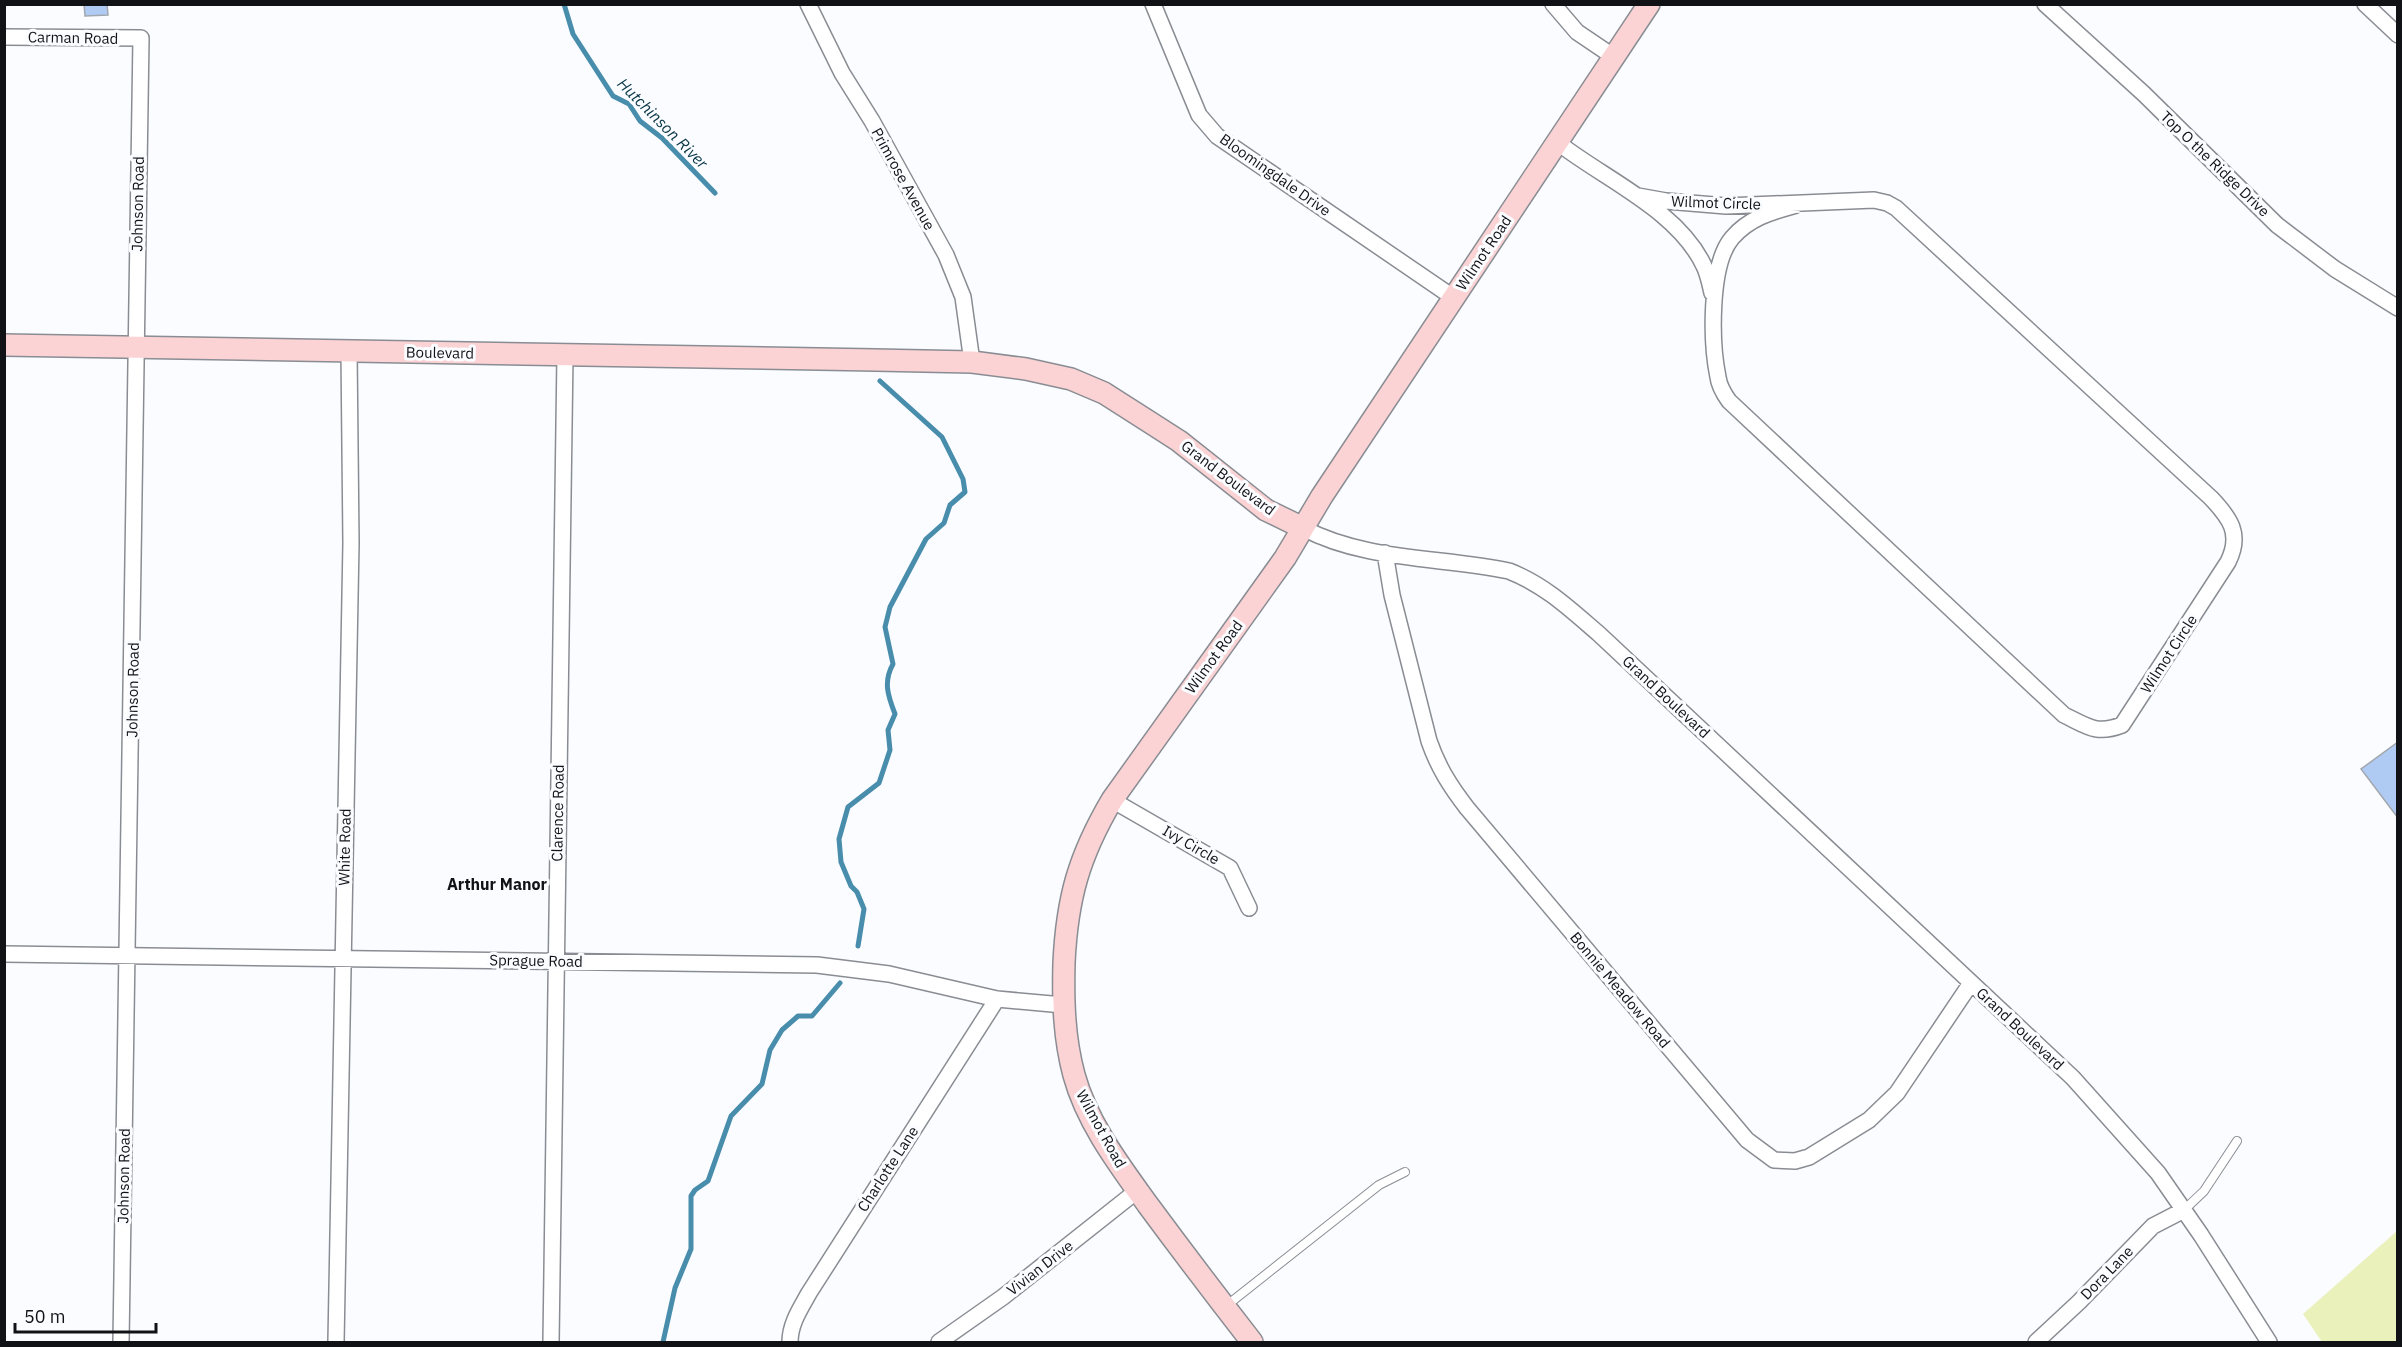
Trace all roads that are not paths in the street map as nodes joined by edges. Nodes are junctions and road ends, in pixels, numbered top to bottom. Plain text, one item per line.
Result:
1 (808, 4) edge
2 (1153, 4) edge
3 (1553, 4) edge
4 (1649, 4) edge
5 (2045, 4) edge
6 (2365, 4) edge
7 (2397, 35) edge
8 (4, 37) edge
9 (141, 38) joint
10 (1614, 57) junction
11 (1557, 142) junction
12 (1638, 196) junction
13 (1796, 205) junction
14 (1454, 298) junction
15 (1714, 299) junction
16 (2397, 308) edge
17 (4, 345) edge
18 (137, 348) junction
19 (349, 351) junction
20 (565, 355) junction
21 (875, 360) joint
22 (972, 362) junction
23 (1303, 528) junction
24 (1385, 553) junction
25 (1112, 800) junction
26 (1249, 908) dead end
27 (4, 954) edge
28 (128, 955) junction
29 (343, 958) junction
30 (555, 962) junction
31 (1971, 983) junction
32 (997, 999) junction
33 (1063, 1005) junction
34 (2237, 1141) dead end
35 (1405, 1172) dead end
36 (1138, 1190) junction
37 (2184, 1210) junction
38 (1225, 1307) junction
39 (122, 1342) edge
40 (336, 1342) edge
41 (551, 1342) edge
42 (790, 1342) edge
43 (939, 1342) edge
44 (1252, 1342) edge
45 (2036, 1342) edge
46 (2269, 1342) edge

1 - 22 street, Primrose Avenue
2 - 14 street, Bloomingdale Drive
3 - 10 street
4 - 10 street, Wilmot Road
5 - 16 street, Top O the Ridge Drive
6 - 7 street
8 - 9 street, Carman Road
9 - 18 street, Johnson Road
10 - 11 street, Wilmot Road
11 - 12 street, Wilmot Circle
11 - 14 street, Wilmot Road
12 - 13 street, Wilmot Circle
12 - 15 street, Wilmot Circle
13 - 15 street, Wilmot Circle
13 - 15 street, Wilmot Circle
14 - 23 street, Wilmot Road
17 - 18 street, Boulevard
18 - 19 street, Boulevard
18 - 28 street, Johnson Road
19 - 20 street, Boulevard
19 - 29 street, White Road
20 - 21 street, Boulevard
20 - 30 street, Clarence Road
21 - 22 street, Grand Boulevard
22 - 23 street, Grand Boulevard
23 - 24 street, Grand Boulevard
23 - 25 street, Wilmot Road
24 - 31 street, Grand Boulevard
24 - 31 street, Bonnie Meadow Road
25 - 26 street, Ivy Circle
25 - 33 street, Wilmot Road
27 - 28 street, Sprague Road
28 - 29 street, Sprague Road
28 - 39 street, Johnson Road
29 - 30 street, Sprague Road
29 - 40 street, White Road
30 - 32 street, Sprague Road
30 - 41 street, Clarence Road
31 - 37 street, Grand Boulevard
32 - 33 street, Sprague Road
32 - 42 street, Charlotte Lane
33 - 36 street, Wilmot Road
34 - 37 lane
35 - 38 lane
36 - 38 street, Wilmot Road
36 - 43 street, Vivian Drive
37 - 45 street, Dora Lane
37 - 46 street, Grand Boulevard
38 - 44 street, Wilmot Road

